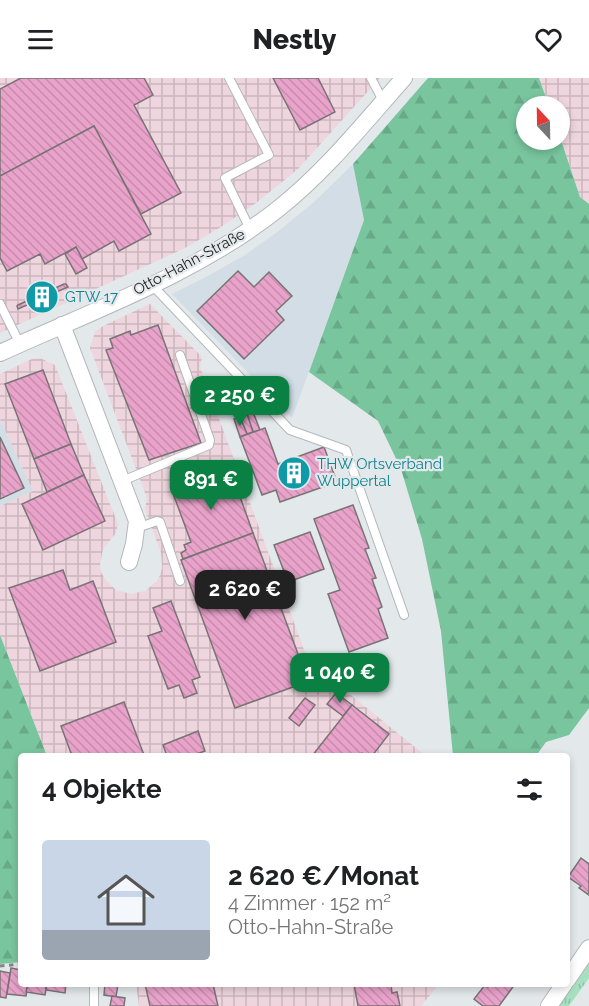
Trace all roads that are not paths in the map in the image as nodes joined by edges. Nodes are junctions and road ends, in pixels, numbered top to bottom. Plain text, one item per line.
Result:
1 (229, 78) edge
2 (371, 78) edge
3 (399, 80) edge
4 (384, 102) junction
5 (250, 229) junction
6 (152, 284) junction
7 (0, 304) edge
8 (62, 325) junction
9 (20, 344) junction
10 (0, 353) edge
11 (180, 355) dead end
12 (122, 481) junction
13 (137, 528) junction
14 (129, 562) dead end
15 (180, 581) dead end
16 (404, 615) dead end
17 (589, 948) edge
18 (570, 976) edge
19 (94, 987) edge
20 (562, 987) edge
21 (94, 1006) edge
22 (549, 1006) edge

1 - 5 lane
2 - 4 lane
3 - 4 street, Otto-Hahn-Straße
4 - 5 street, Otto-Hahn-Straße
5 - 6 street, Otto-Hahn-Straße
6 - 8 street, Otto-Hahn-Straße
6 - 16 lane
7 - 9 lane
8 - 9 street, Otto-Hahn-Straße
8 - 12 street
9 - 10 street, Otto-Hahn-Straße
11 - 12 lane
12 - 13 street
13 - 14 street
13 - 15 lane
17 - 18 street
19 - 21 lane
20 - 22 street

